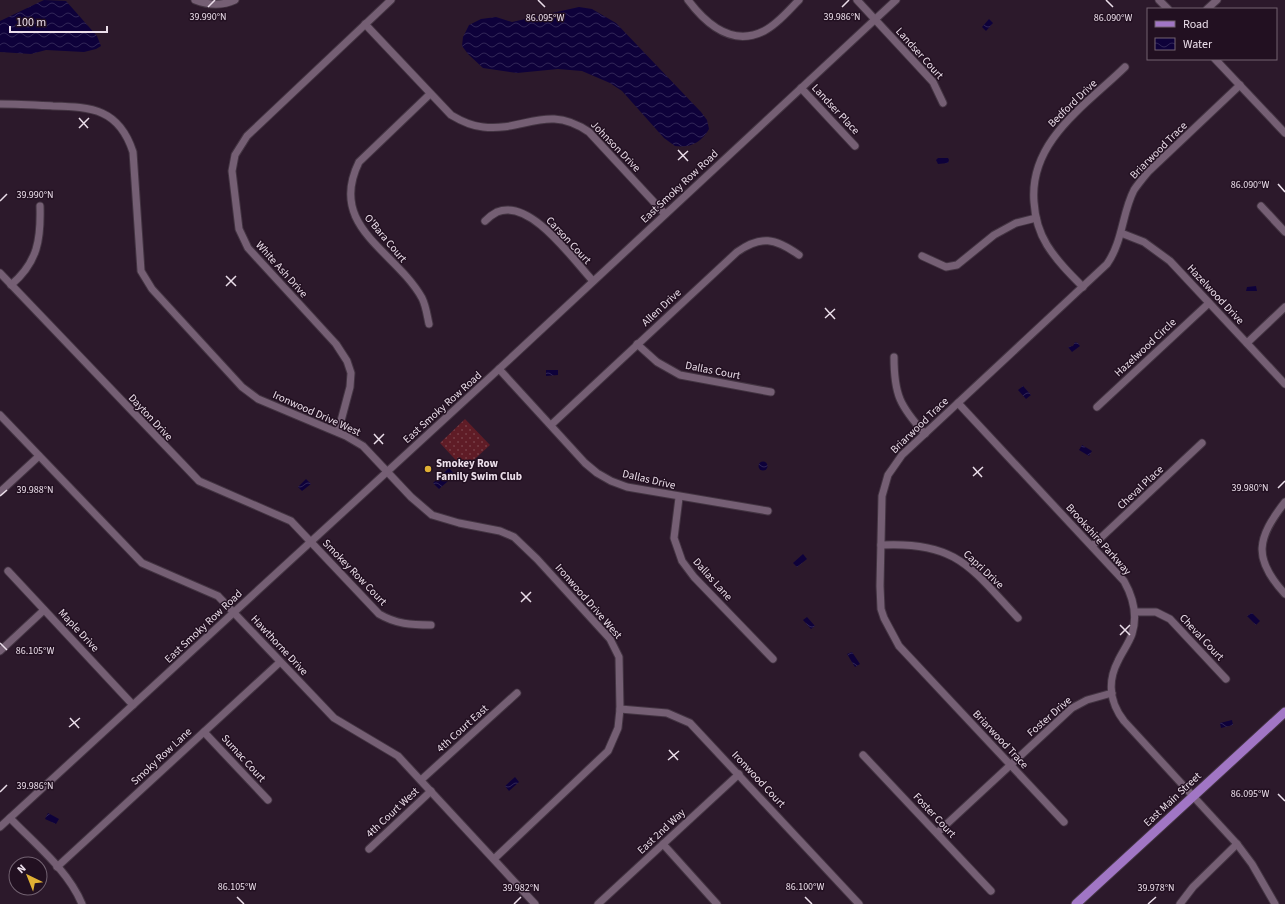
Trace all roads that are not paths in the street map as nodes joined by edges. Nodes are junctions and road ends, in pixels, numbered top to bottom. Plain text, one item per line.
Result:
1 (195, 0) edge
2 (235, 0) edge
3 (391, 0) edge
4 (688, 0) edge
5 (800, 0) edge
6 (857, 0) edge
7 (896, 0) edge
8 (1159, 0) edge
9 (1217, 0) edge
10 (1167, 8) edge
11 (1208, 8) edge
12 (875, 20) junction
13 (365, 24) junction
14 (1216, 60) edge
15 (1125, 68) dead end
16 (1240, 86) junction
17 (801, 88) junction
18 (430, 94) junction
19 (943, 103) dead end
20 (0, 104) edge
21 (1285, 133) edge
22 (855, 146) dead end
23 (40, 206) dead end
24 (1261, 206) dead end
25 (665, 214) junction
26 (1036, 218) junction
27 (484, 221) dead end
28 (1285, 232) edge
29 (1121, 233) junction
30 (799, 254) dead end
31 (922, 256) dead end
32 (0, 273) edge
33 (593, 281) junction
34 (11, 285) junction
35 (1083, 287) junction
36 (1209, 303) junction
37 (1285, 307) edge
38 (429, 324) dead end
39 (1247, 343) junction
40 (637, 344) junction
41 (894, 358) dead end
42 (499, 369) junction
43 (1285, 384) edge
44 (771, 392) dead end
45 (958, 403) junction
46 (1097, 407) dead end
47 (0, 415) edge
48 (550, 425) junction
49 (338, 432) junction
50 (925, 434) junction
51 (1202, 443) dead end
52 (39, 456) junction
53 (387, 472) junction
54 (0, 492) edge
55 (679, 498) junction
56 (1285, 502) edge
57 (768, 511) dead end
58 (311, 542) junction
59 (881, 545) junction
60 (1092, 546) junction
61 (8, 571) dead end
62 (1285, 594) edge
63 (44, 610) junction
64 (234, 612) junction
65 (1134, 612) junction
66 (1018, 618) dead end
67 (431, 625) dead end
68 (0, 651) edge
69 (773, 659) dead end
70 (280, 662) junction
71 (1226, 679) dead end
72 (517, 693) dead end
73 (1112, 693) junction
74 (133, 705) junction
75 (620, 710) junction
76 (1285, 712) edge
77 (204, 732) junction
78 (863, 755) dead end
79 (1011, 765) junction
80 (739, 774) junction
81 (421, 780) junction
82 (431, 791) junction
83 (1193, 796) junction
84 (268, 800) dead end
85 (10, 818) junction
86 (1064, 822) dead end
87 (0, 827) edge
88 (938, 833) junction
89 (663, 844) junction
90 (1237, 844) junction
91 (369, 849) dead end
92 (494, 859) junction
93 (57, 867) junction
94 (992, 890) dead end
95 (82, 904) edge
96 (535, 904) edge
97 (598, 904) edge
98 (717, 904) edge
99 (859, 904) edge
100 (1076, 904) edge
101 (1180, 904) edge
102 (1275, 904) edge

1 - 2 street
3 - 13 street, White Ash Drive
4 - 5 street
6 - 12 street, Landser Court
7 - 12 street, East Smoky Row Road
8 - 10 street
9 - 11 street
12 - 17 street, East Smoky Row Road
12 - 19 street, Landser Court
13 - 18 street, Johnson Drive
13 - 49 street, White Ash Drive
14 - 16 street
15 - 26 street, Bedford Drive
16 - 21 street
16 - 29 street, Briarwood Trace
17 - 22 street, Landser Place
17 - 25 street, East Smoky Row Road
18 - 25 street, Johnson Drive
18 - 38 street, O'Bara Court
20 - 49 street, Ironwood Drive West
23 - 34 street
24 - 28 street
25 - 33 street, East Smoky Row Road
26 - 31 street
26 - 35 street, Bedford Drive
27 - 33 street, Carson Court
29 - 35 street, Briarwood Trace
29 - 36 street, Hazelwood Drive
30 - 40 street, Allen Drive
32 - 34 street, Dayton Drive
33 - 42 street, East Smoky Row Road
34 - 58 street, Dayton Drive
35 - 45 street, Briarwood Trace
36 - 39 street, Hazelwood Drive
36 - 46 street, Hazelwood Circle
37 - 39 street
39 - 43 street, Hazelwood Drive
40 - 44 street, Dallas Court
40 - 48 street, Allen Drive
41 - 50 street
42 - 48 street, Dallas Drive
42 - 53 street, East Smoky Row Road
45 - 50 street, Briarwood Trace
45 - 60 street, Brookshire Parkway
47 - 52 street, Hawthorne Drive
48 - 55 street, Dallas Drive
49 - 53 street, Ironwood Drive West
50 - 59 street, Briarwood Trace
51 - 60 street, Cheval Place
52 - 54 street
52 - 64 street, Hawthorne Drive
53 - 58 street, East Smoky Row Road
53 - 75 street, Ironwood Drive West
55 - 57 street, Dallas Drive
55 - 69 street, Dallas Lane
56 - 62 street
58 - 64 street, East Smoky Row Road
58 - 67 street, Smokey Row Court
59 - 66 street, Capri Drive
59 - 79 street, Briarwood Trace
60 - 65 street, Brookshire Parkway
61 - 63 street, Maple Drive
63 - 68 street
63 - 74 street, Maple Drive
64 - 70 street, Hawthorne Drive
64 - 74 street, East Smoky Row Road
65 - 71 street, Cheval Court
65 - 73 street, Brookshire Parkway
70 - 77 street, Smoky Row Lane
70 - 81 street, Hawthorne Drive
72 - 81 street, 4th Court East
73 - 79 street, Foster Drive
73 - 83 street, Brookshire Parkway
74 - 85 street, East Smoky Row Road
75 - 80 street, Ironwood Court
75 - 92 street, Ironwood Drive West
76 - 83 main road, East Main Street
77 - 84 street, Sumac Court
77 - 93 street, Smoky Row Lane
78 - 88 street, Foster Court
79 - 86 street, Briarwood Trace
79 - 88 street, Foster Drive
80 - 89 street, East 2nd Way
80 - 99 street, Ironwood Court
81 - 82 street, Hawthorne Drive
82 - 91 street, 4th Court West
82 - 92 street, Hawthorne Drive
83 - 90 street, Brookshire Parkway
83 - 100 main road, East Main Street
85 - 87 street, East Smoky Row Road
85 - 93 street
88 - 94 street, Foster Court
89 - 97 street, East 2nd Way
89 - 98 street
90 - 101 street
90 - 102 street, Brookshire Parkway
92 - 96 street, Hawthorne Drive
93 - 95 street

